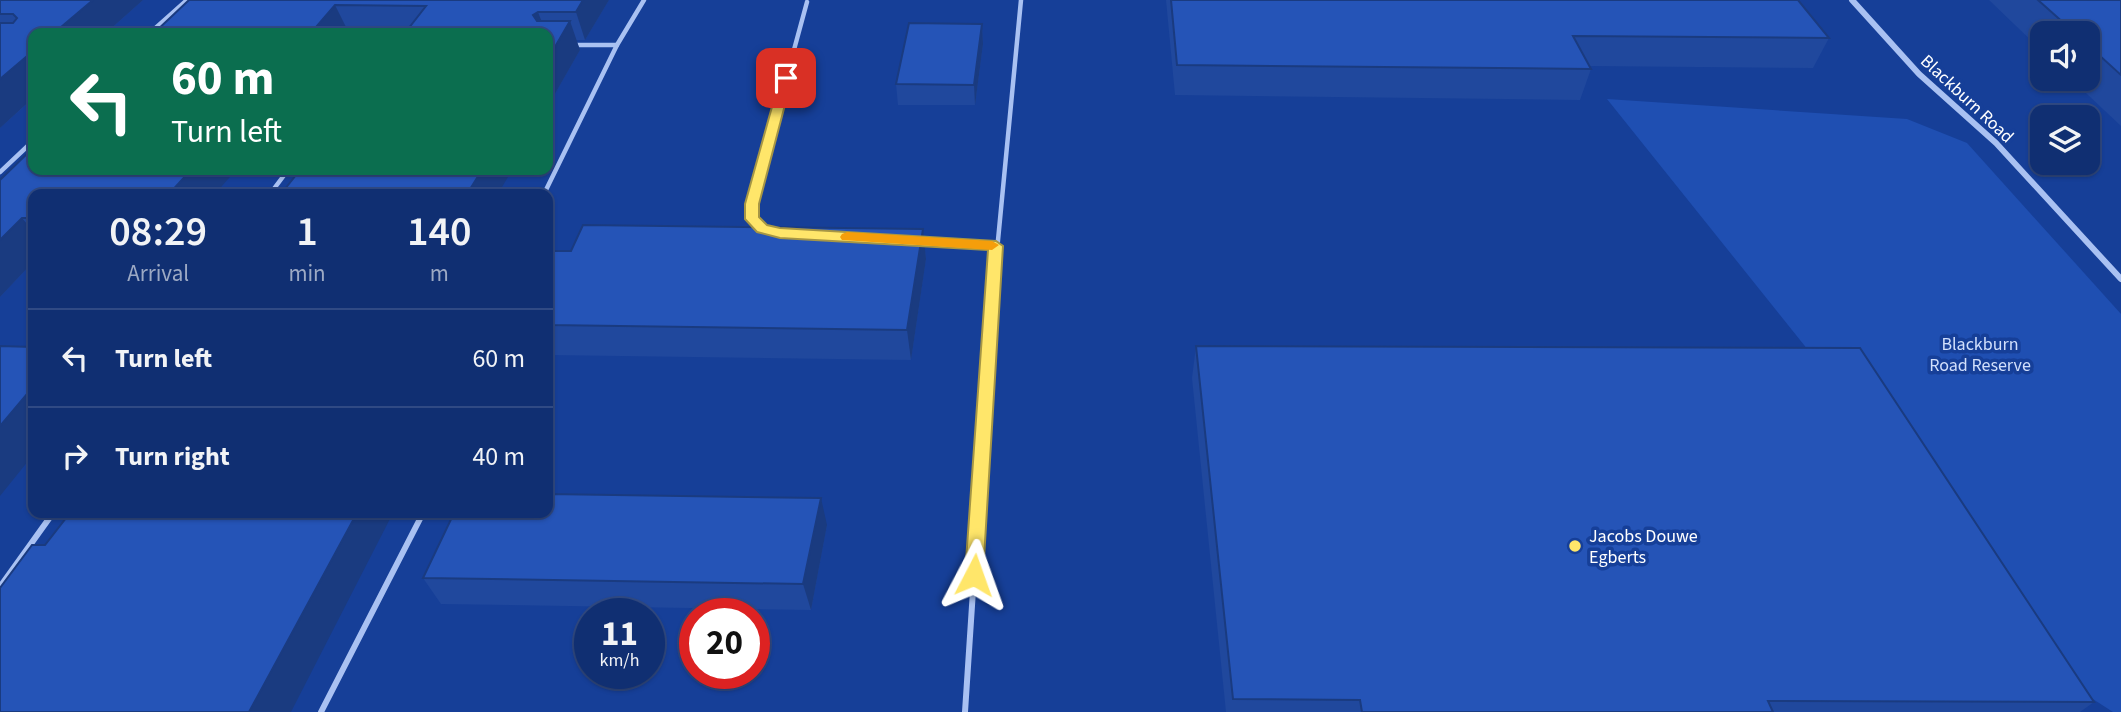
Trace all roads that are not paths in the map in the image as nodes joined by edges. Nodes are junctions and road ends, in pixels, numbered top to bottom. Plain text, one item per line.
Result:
1 (187, 0) edge
2 (644, 0) edge
3 (1021, 0) edge
4 (1852, 0) edge
5 (807, 2) dead end
6 (156, 28) edge
7 (562, 45) edge
8 (617, 45) junction
9 (28, 146) edge
10 (0, 172) edge
11 (546, 189) edge
12 (771, 231) edge
13 (915, 241) edge
14 (996, 246) junction
15 (2121, 278) edge
16 (50, 518) edge
17 (420, 518) edge
18 (0, 587) edge
19 (321, 712) edge
20 (965, 712) edge

1 - 6 lane
2 - 8 lane
3 - 14 lane
4 - 15 street, Blackburn Road
5 - 12 lane
7 - 8 lane
8 - 11 lane
9 - 10 lane
13 - 14 lane
14 - 20 lane
16 - 18 lane
17 - 19 lane

